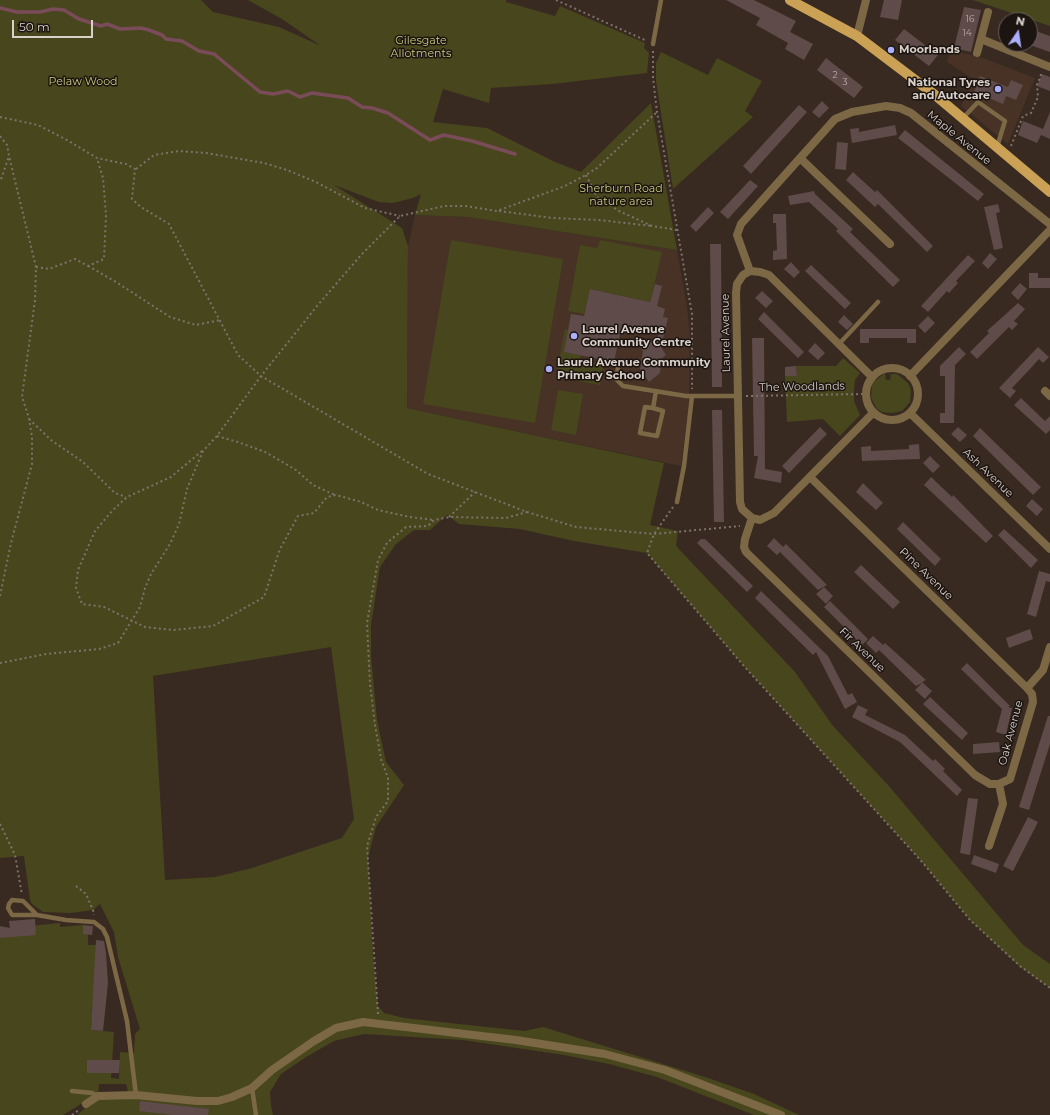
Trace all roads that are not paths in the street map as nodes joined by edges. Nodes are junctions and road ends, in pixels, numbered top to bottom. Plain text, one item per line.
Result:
1 (661, 0) edge
2 (790, 0) edge
3 (866, 0) edge
4 (988, 12) dead end
5 (857, 36) junction
6 (981, 39) junction
7 (654, 44) road end
8 (978, 53) dead end
9 (1048, 66) edge
10 (963, 118) junction
11 (1001, 150) junction
12 (801, 159) junction
13 (1048, 187) edge
14 (1050, 224) edge
15 (1050, 230) edge
16 (890, 244) dead end
17 (750, 271) junction
18 (878, 302) dead end
19 (838, 344) junction
20 (618, 368) dead end
21 (910, 376) junction
22 (872, 377) junction
23 (656, 391) junction
24 (692, 396) junction
25 (739, 396) junction
26 (653, 408) junction
27 (873, 413) junction
28 (910, 413) junction
29 (810, 477) junction
30 (677, 502) road end
31 (749, 519) junction
32 (1050, 549) edge
33 (1050, 647) edge
34 (1027, 688) junction
35 (999, 784) junction
36 (989, 846) dead end
37 (37, 915) junction
38 (252, 1088) junction
39 (72, 1091) dead end
40 (136, 1095) junction
41 (98, 1096) junction
42 (86, 1104) dead end
43 (256, 1115) edge
44 (781, 1115) edge

1 - 7 lane
2 - 5 main road
3 - 5 street
4 - 6 street
5 - 10 main road
6 - 8 street
6 - 9 street
10 - 11 main road
10 - 11 lane
11 - 13 main road
12 - 14 street, Maple Avenue
12 - 16 street
12 - 17 street
15 - 21 street
17 - 19 street
17 - 25 street, Laurel Avenue
18 - 19 lane
19 - 22 street
20 - 23 lane
21 - 22 street
21 - 28 street
22 - 27 street
23 - 24 lane
23 - 26 lane
24 - 25 lane
24 - 30 lane
25 - 31 street, Laurel Avenue
26 - 26 lane
27 - 28 street
27 - 29 street
28 - 32 street, Ash Avenue
29 - 31 street
29 - 34 street, Pine Avenue
31 - 35 street, Fir Avenue
33 - 34 street, Oak Avenue
34 - 35 street, Oak Avenue
35 - 36 street
37 - 37 lane
37 - 40 lane
38 - 40 street
38 - 43 lane
38 - 44 street
39 - 41 lane
40 - 41 street
41 - 42 street

